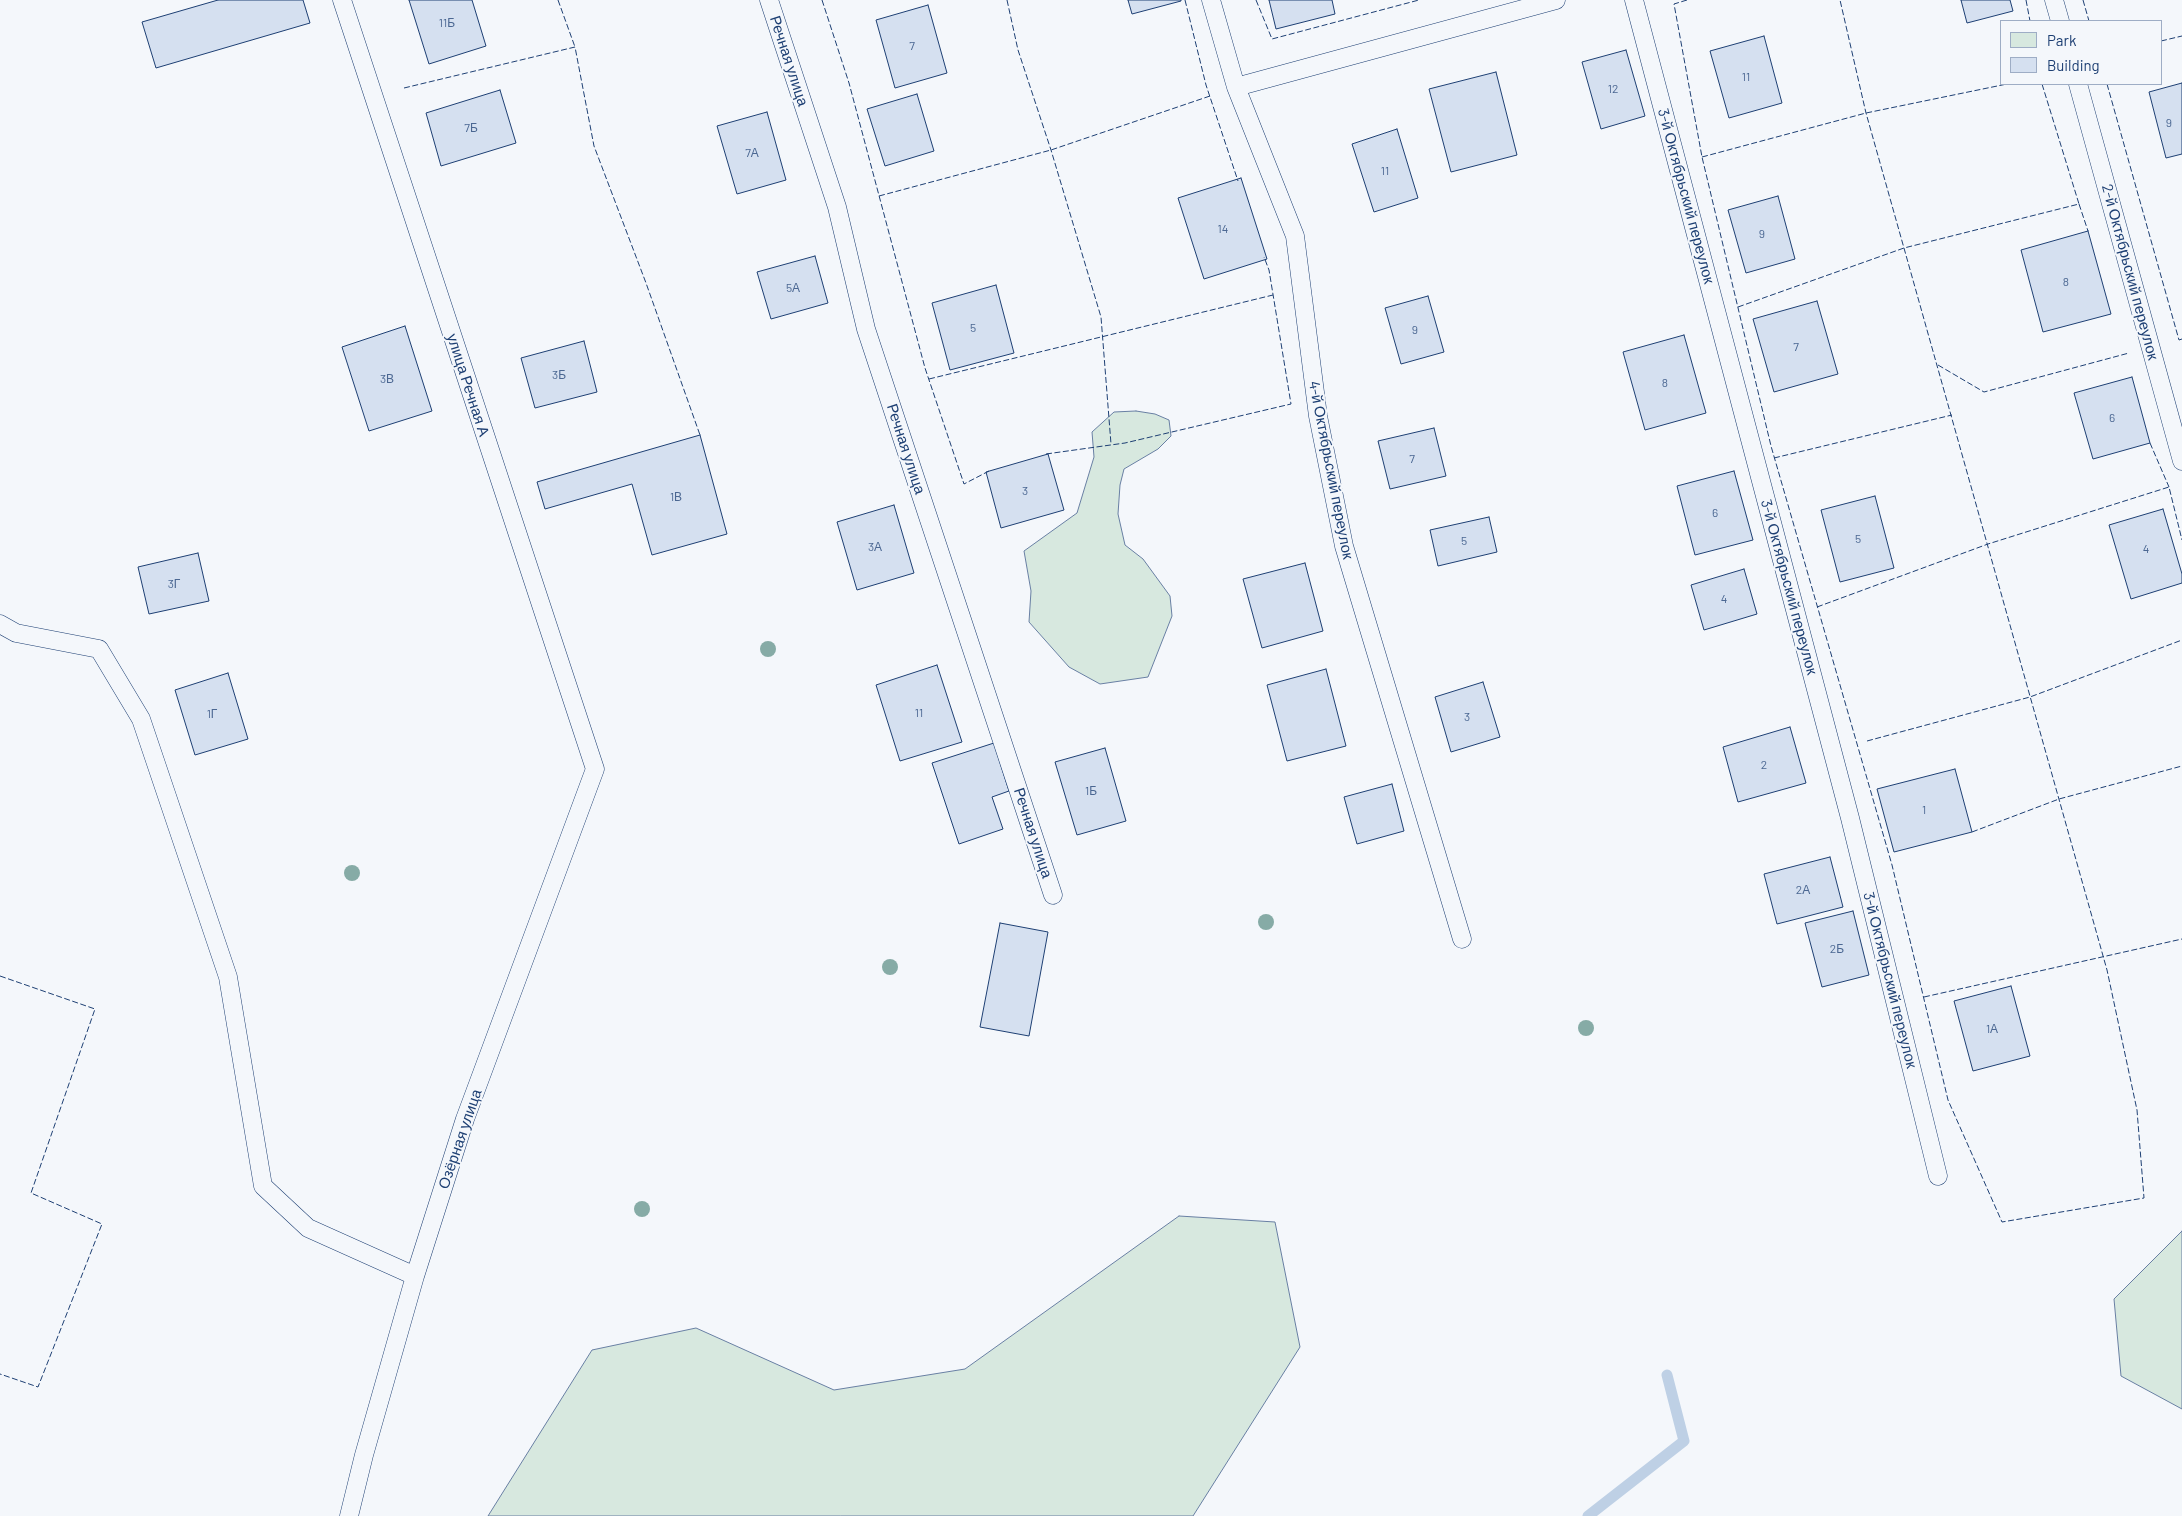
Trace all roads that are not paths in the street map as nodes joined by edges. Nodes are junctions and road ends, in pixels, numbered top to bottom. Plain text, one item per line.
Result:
1 (342, 0) edge
2 (769, 0) edge
3 (1211, 0) edge
4 (1556, 0) edge
5 (1634, 0) edge
6 (2054, 0) edge
7 (2060, 20) edge
8 (2078, 85) edge
9 (1236, 87) junction
10 (2182, 461) edge
11 (0, 624) edge
12 (595, 769) joint
13 (1053, 895) dead end
14 (1462, 939) dead end
15 (1938, 1176) dead end
16 (416, 1276) junction
17 (349, 1516) edge

1 - 12 lane, улица Речная А
2 - 13 lane, Речная улица
3 - 9 lane, 4-й Октябрьский переулок
4 - 9 lane
5 - 15 lane, 3-й Октябрьский переулок
6 - 7 lane
8 - 10 lane, 2-й Октябрьский переулок
9 - 14 lane, 4-й Октябрьский переулок
11 - 16 lane
12 - 16 lane, Озёрная улица
16 - 17 lane, Озёрная улица

